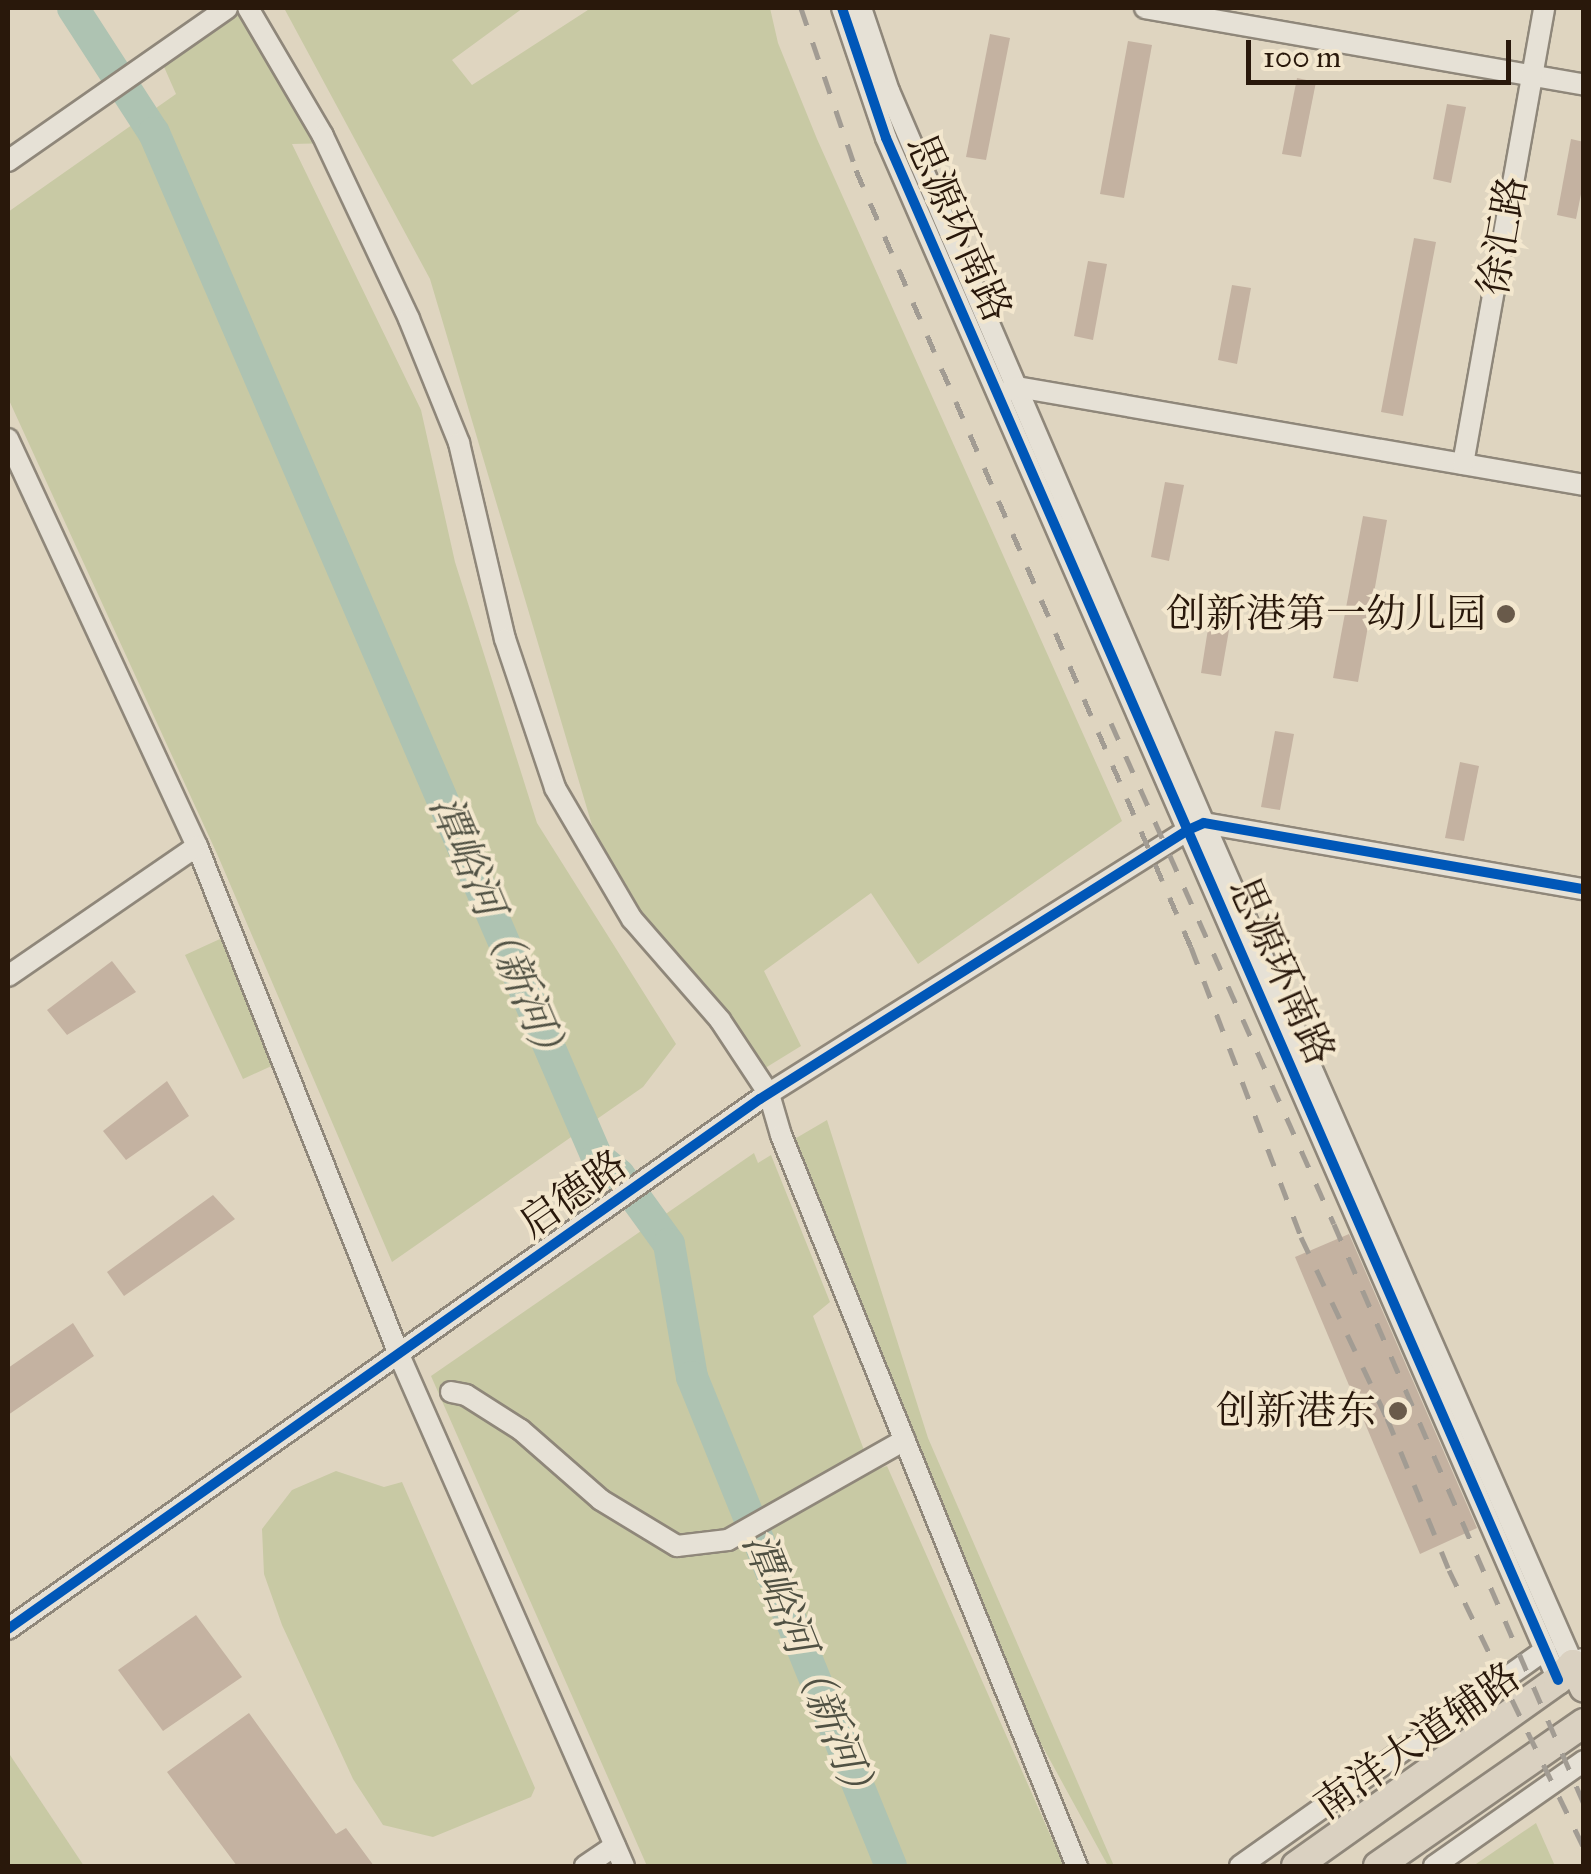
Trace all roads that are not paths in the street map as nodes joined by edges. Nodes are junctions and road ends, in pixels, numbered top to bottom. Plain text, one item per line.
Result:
1 (227, 8) edge
2 (248, 8) edge
3 (842, 8) edge
4 (862, 8) edge
5 (1146, 8) edge
6 (1544, 8) edge
7 (1532, 76) junction
8 (1584, 84) edge
9 (8, 161) edge
10 (1008, 390) junction
11 (8, 439) edge
12 (1462, 464) junction
13 (1584, 485) edge
14 (1196, 827) junction
15 (196, 846) junction
16 (1584, 889) edge
17 (8, 976) edge
18 (765, 1097) junction
19 (400, 1357) junction
20 (450, 1392) dead end
21 (904, 1440) junction
22 (8, 1629) edge
23 (1545, 1650) junction
24 (1575, 1673) edge
25 (1581, 1729) edge
26 (1584, 1762) edge
27 (614, 1846) junction
28 (586, 1866) edge
29 (624, 1866) edge
30 (1077, 1866) edge
31 (1240, 1866) edge
32 (1296, 1866) edge
33 (1378, 1866) edge
34 (1434, 1866) edge

1 - 9 street
2 - 18 street
3 - 10 street, 思源环南路
4 - 10 street, 思源环南路
5 - 7 street
6 - 7 street, 徐汇路
7 - 8 street
7 - 12 street, 徐汇路
10 - 12 street
10 - 14 street, 思源环南路
11 - 15 street
12 - 13 street
14 - 16 street
14 - 18 street, 启德路
14 - 23 street, 思源环南路
14 - 24 street, 思源环南路
15 - 17 street
15 - 19 street
18 - 19 street, 启德路
18 - 21 street
19 - 22 street, 启德路
19 - 27 street
20 - 21 street
21 - 30 street
23 - 24 street, 思源环南路
23 - 31 street, 南洋大道辅路
24 - 25 main road, 思源环南路
24 - 32 main road
25 - 33 main road
26 - 34 street
27 - 28 street
27 - 29 street

